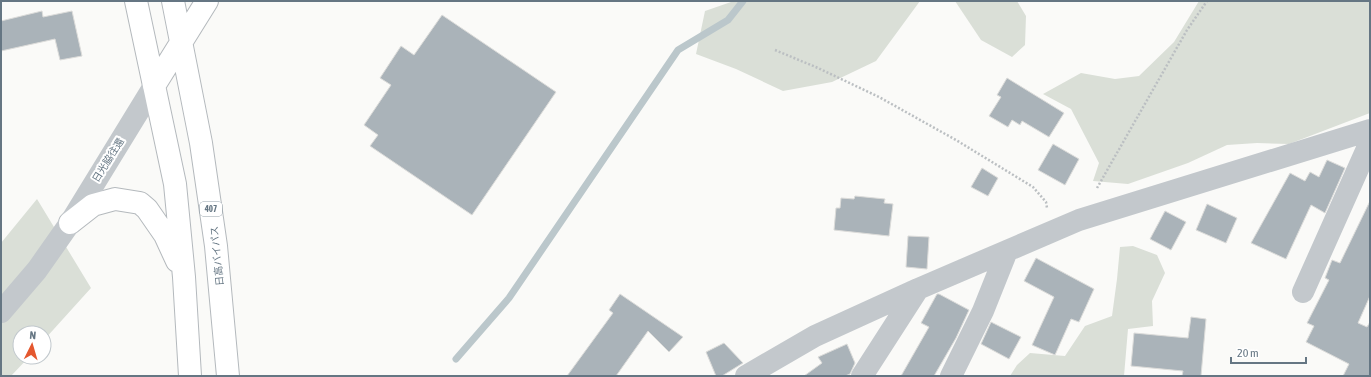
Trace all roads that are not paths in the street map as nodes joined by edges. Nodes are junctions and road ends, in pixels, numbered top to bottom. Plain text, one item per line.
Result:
1 (136, 1) edge
2 (173, 1) edge
3 (207, 1) edge
4 (181, 43) junction
5 (154, 86) junction
6 (1370, 130) edge
7 (1370, 142) edge
8 (70, 223) junction
9 (1007, 251) junction
10 (184, 277) junction
11 (918, 289) junction
12 (1303, 292) dead end
13 (1, 312) edge
14 (190, 376) edge
15 (228, 376) edge
16 (746, 376) edge
17 (862, 376) edge
18 (951, 376) edge

1 - 5 highway
2 - 4 highway, 407
3 - 4 highway, 日光脇往還
4 - 5 highway, 日光脇往還
4 - 15 highway, 日高バイパス / 407
5 - 8 street, 日光脇往還
5 - 10 highway
6 - 9 street
7 - 12 street
8 - 10 highway
8 - 13 street, 日光脇往還
9 - 11 street
9 - 18 street
10 - 14 highway
11 - 16 street
11 - 17 street

